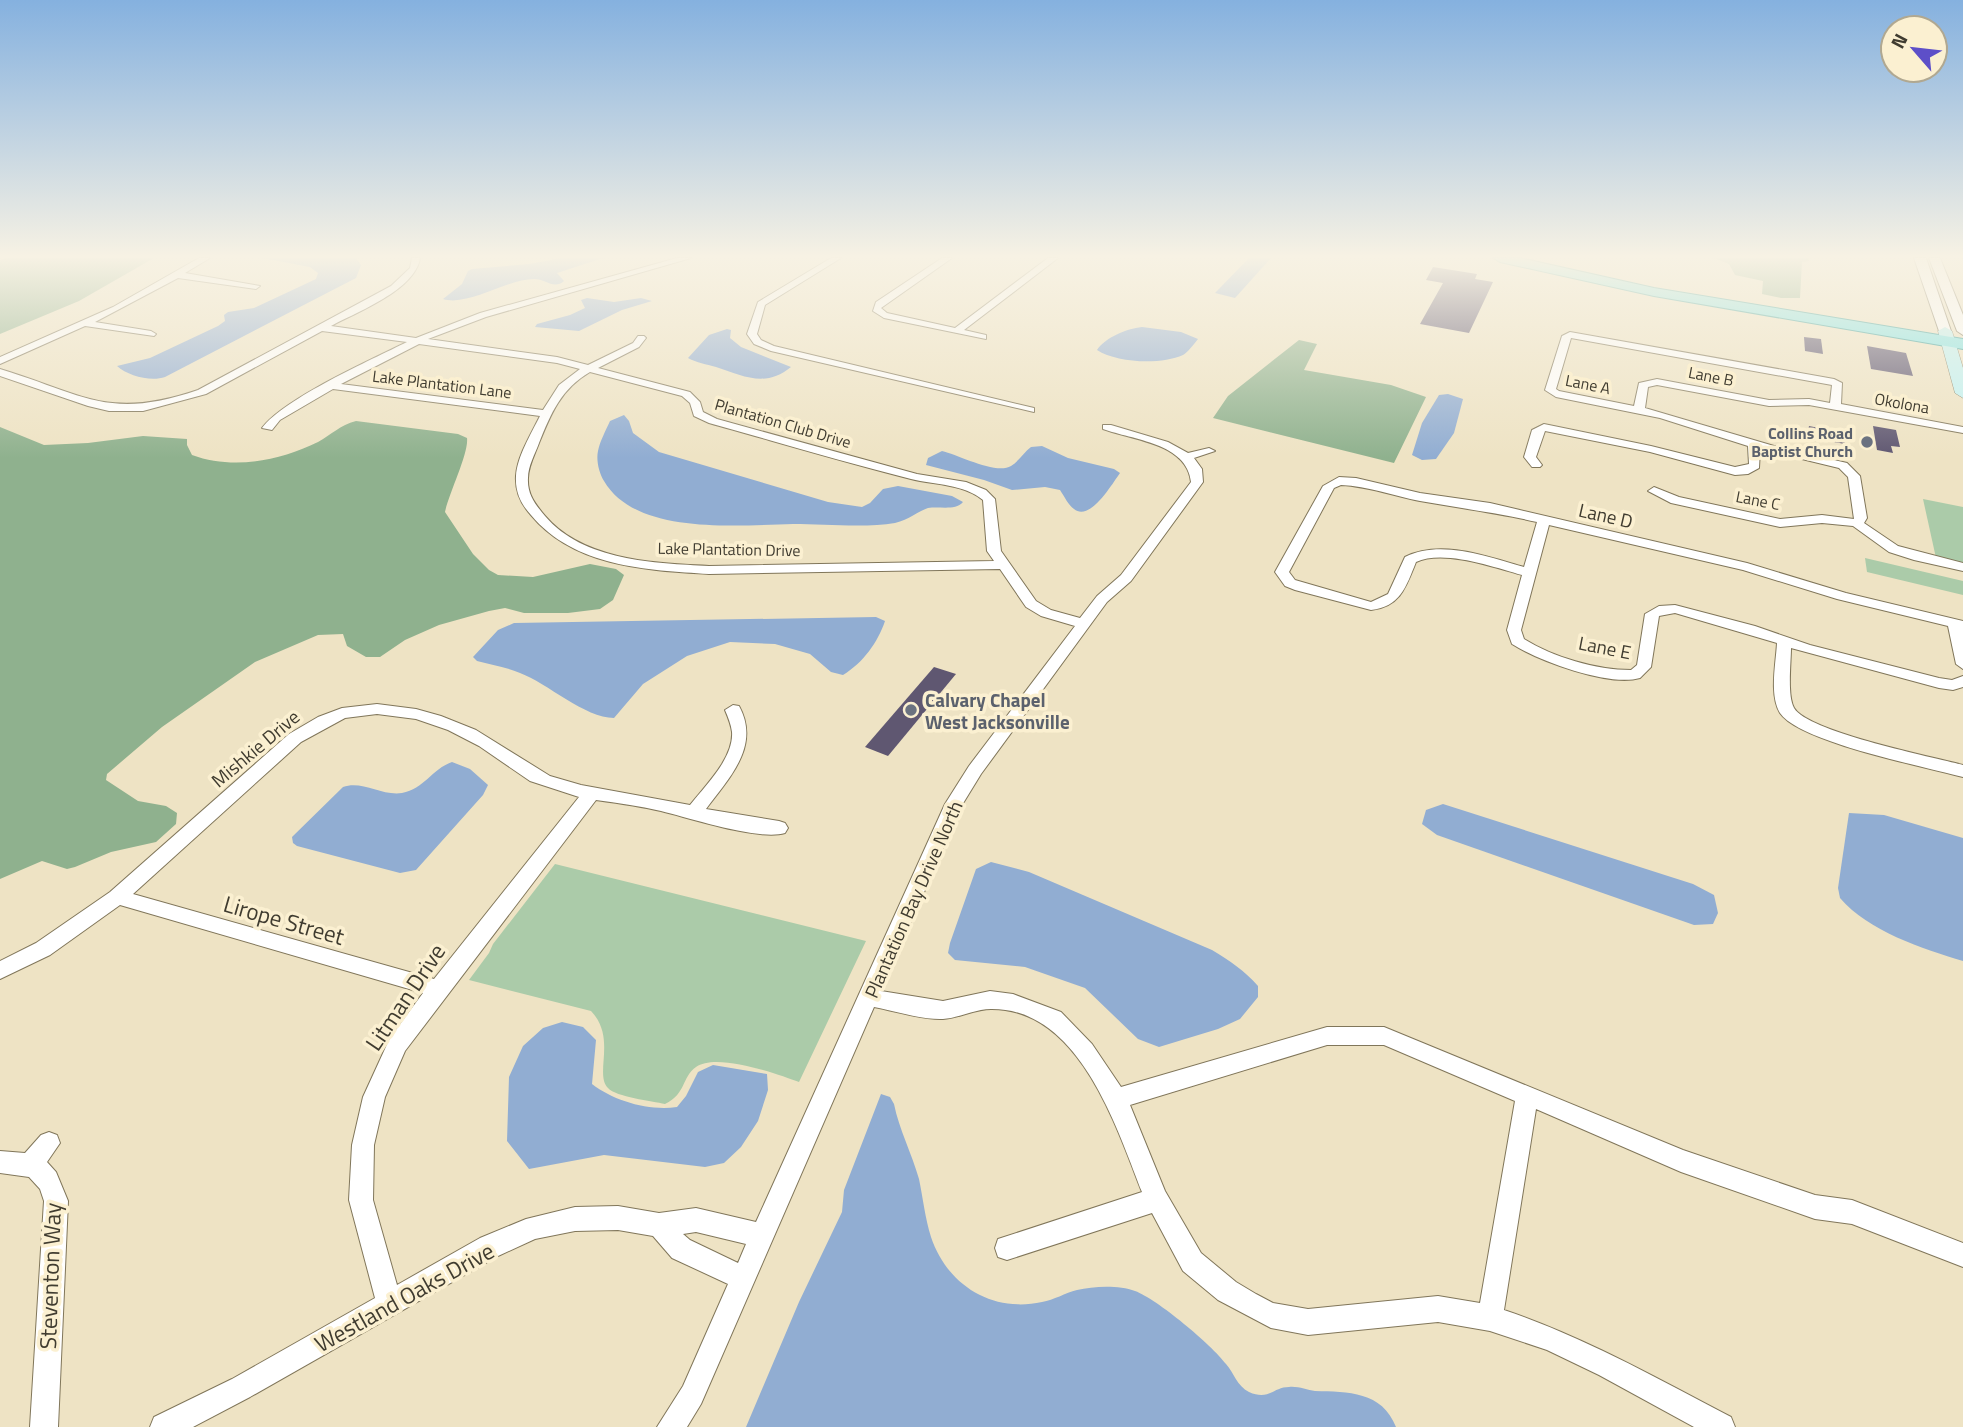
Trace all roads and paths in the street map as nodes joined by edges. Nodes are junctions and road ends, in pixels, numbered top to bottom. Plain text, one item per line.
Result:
1 (80, 325) edge
2 (93, 325) edge
3 (329, 325) edge
4 (458, 325) edge
5 (754, 325) edge
6 (928, 325) edge
7 (966, 325) edge
8 (1884, 325) edge
9 (323, 328) junction
10 (957, 331) junction
11 (151, 334) dead end
12 (1956, 336) edge
13 (983, 337) dead end
14 (641, 338) dead end
15 (415, 341) junction
16 (0, 361) edge
17 (594, 368) junction
18 (0, 372) edge
19 (332, 386) junction
20 (1963, 393) edge
21 (1835, 407) junction
22 (1030, 410) dead end
23 (1639, 410) junction
24 (548, 414) junction
25 (1107, 427) dead end
26 (268, 428) dead end
27 (1963, 430) edge
28 (1754, 443) junction
29 (1209, 451) dead end
30 (1188, 456) junction
31 (1535, 465) dead end
32 (1654, 491) dead end
33 (1544, 520) junction
34 (1857, 523) junction
35 (1002, 565) junction
36 (1963, 567) edge
37 (1530, 573) junction
38 (1084, 624) junction
39 (1959, 624) edge
40 (1784, 642) junction
41 (1963, 664) edge
42 (1963, 681) edge
43 (733, 710) dead end
44 (1963, 771) edge
45 (590, 795) junction
46 (694, 813) junction
47 (779, 828) dead end
48 (117, 897) junction
49 (0, 971) edge
50 (438, 989) junction
51 (868, 997) junction
52 (1527, 1095) junction
53 (1116, 1099) junction
54 (49, 1143) dead end
55 (0, 1162) edge
56 (30, 1164) junction
57 (1157, 1199) junction
58 (659, 1225) junction
59 (763, 1236) junction
60 (1007, 1248) dead end
61 (1963, 1255) edge
62 (743, 1278) junction
63 (390, 1305) junction
64 (1490, 1318) junction
65 (44, 1427) edge
66 (164, 1427) edge
67 (671, 1427) edge
68 (1721, 1427) edge

1 - 16 street
2 - 11 street
3 - 9 street
4 - 15 street
5 - 22 street
6 - 10 street
7 - 10 street
8 - 12 main road
9 - 15 street, Plantation Club Drive
9 - 18 street
10 - 13 street
12 - 20 main road
14 - 17 street, Lake Plantation Drive
15 - 17 street, Plantation Club Drive
15 - 19 street
17 - 24 street, Lake Plantation Drive
17 - 35 street, Plantation Club Drive
19 - 24 street, Lake Plantation Lane
19 - 26 street
21 - 23 street, Lane B
21 - 23 street, Lane A
21 - 27 street, Okolona
23 - 28 street
24 - 35 street, Lake Plantation Drive
25 - 30 street
28 - 31 street
28 - 34 street
29 - 30 street
30 - 38 street, Plantation Bay Drive North
32 - 34 street, Lane C
33 - 37 street
33 - 37 street, Lane D
33 - 39 street, Lane D
34 - 36 street
35 - 38 street, Plantation Club Drive
37 - 40 street, Lane E
38 - 51 street, Plantation Bay Drive North
39 - 41 street
40 - 42 street
40 - 44 street
43 - 46 street
45 - 46 street, Mishkie Drive
45 - 48 street, Mishkie Drive
45 - 50 street, Litman Drive
46 - 47 street, Mishkie Drive
48 - 49 street, Mishkie Drive
48 - 50 street, Lirope Street
50 - 63 street, Litman Drive
51 - 53 street
51 - 59 street, Plantation Bay Drive North
52 - 53 street
52 - 61 street
52 - 64 street
53 - 57 street
54 - 56 street
55 - 56 street
56 - 65 street, Steventon Way
57 - 60 street
57 - 64 street
58 - 59 street, Westland Oaks Drive
58 - 62 street
58 - 63 street, Westland Oaks Drive
59 - 62 street, Plantation Bay Drive North
62 - 67 street, Plantation Bay Drive North
63 - 66 street, Westland Oaks Drive
64 - 68 street

